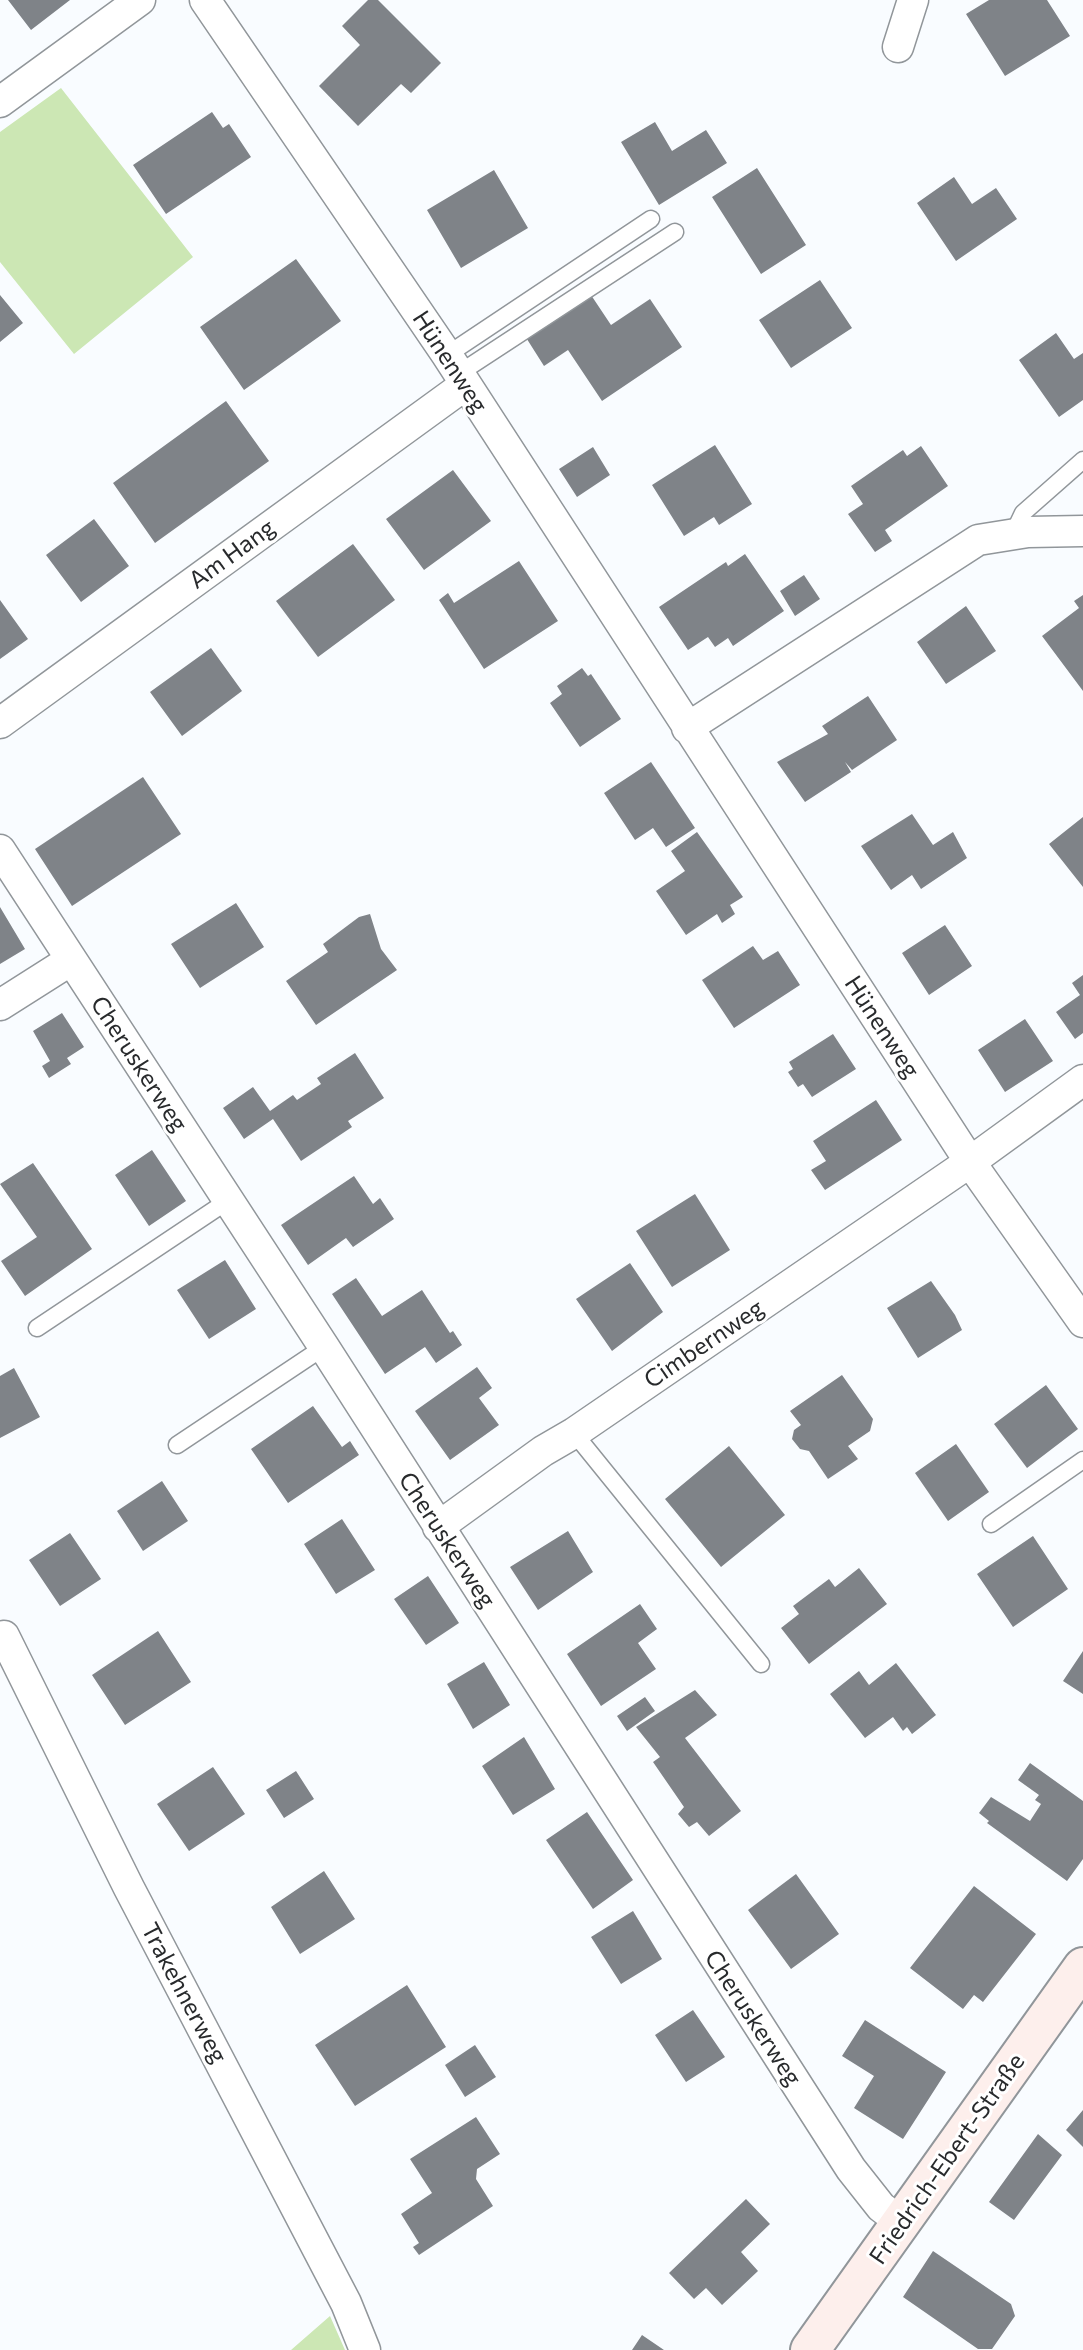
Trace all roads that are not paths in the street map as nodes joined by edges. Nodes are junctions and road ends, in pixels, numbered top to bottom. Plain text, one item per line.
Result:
1 (140, 0) edge
2 (205, 0) edge
3 (913, 0) edge
4 (898, 47) dead end
5 (0, 102) edge
6 (650, 219) dead end
7 (675, 232) dead end
8 (457, 371) junction
9 (1083, 460) edge
10 (1083, 531) edge
11 (1013, 534) junction
12 (0, 723) edge
13 (687, 728) junction
14 (0, 850) edge
15 (71, 960) junction
16 (0, 1005) edge
17 (1083, 1080) edge
18 (970, 1162) junction
19 (229, 1200) junction
20 (1083, 1322) edge
21 (37, 1328) dead end
22 (324, 1347) junction
23 (574, 1433) junction
24 (177, 1445) dead end
25 (1083, 1460) edge
26 (991, 1524) dead end
27 (438, 1527) junction
28 (4, 1636) dead end
29 (761, 1664) dead end
30 (1083, 1967) edge
31 (902, 2223) junction
32 (365, 2350) edge
33 (810, 2350) edge

1 - 5 street
2 - 8 street, Hünenweg
3 - 4 street
6 - 8 lane
7 - 8 lane
8 - 12 street, Am Hang
8 - 13 street, Hünenweg
9 - 11 lane
10 - 11 street
11 - 13 street
13 - 18 street, Hünenweg
14 - 15 street, Cheruskerweg
15 - 16 street
15 - 19 street, Cheruskerweg
17 - 18 street, Cimbernweg
18 - 20 street, Hünenweg
18 - 23 street, Cimbernweg
19 - 21 lane
19 - 22 street, Cheruskerweg
22 - 24 lane
22 - 27 street, Cheruskerweg
23 - 27 street, Cimbernweg
23 - 29 lane
25 - 26 lane
27 - 31 street, Cheruskerweg
28 - 32 street, Trakehnerweg
30 - 31 main road, Friedrich-Ebert-Straße
31 - 33 main road, Friedrich-Ebert-Straße

